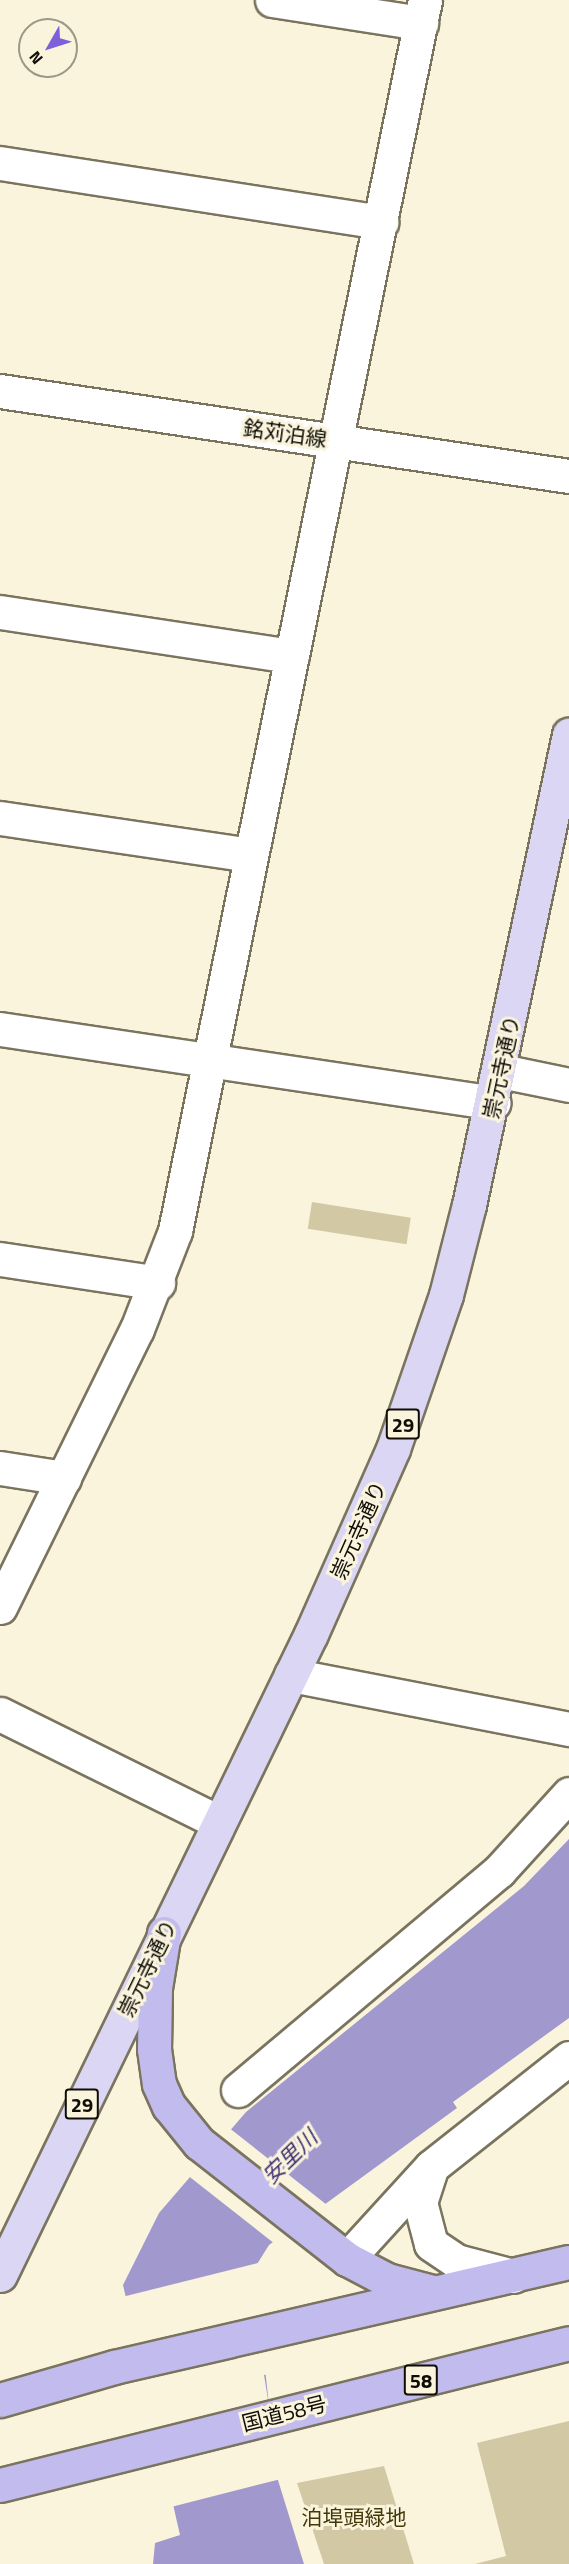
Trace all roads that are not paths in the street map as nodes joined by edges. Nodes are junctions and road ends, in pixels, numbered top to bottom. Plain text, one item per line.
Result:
1 (272, 0) edge
2 (423, 12) edge
3 (0, 163) edge
4 (381, 222) junction
5 (0, 391) edge
6 (334, 440) junction
7 (569, 476) edge
8 (0, 612) edge
9 (292, 656) junction
10 (569, 734) edge
11 (0, 818) edge
12 (250, 855) junction
13 (0, 1029) edge
14 (210, 1060) junction
15 (501, 1071) junction
16 (569, 1085) edge
17 (493, 1104) junction
18 (0, 1259) edge
19 (158, 1283) junction
20 (0, 1467) edge
21 (64, 1478) junction
22 (0, 1607) edge
23 (291, 1675) junction
24 (0, 1714) edge
25 (569, 1729) edge
26 (569, 1794) edge
27 (219, 1822) junction
28 (164, 1933) junction
29 (569, 2058) edge
30 (238, 2090) dead end
31 (431, 2167) junction
32 (347, 2259) junction
33 (569, 2262) edge
34 (0, 2275) edge
35 (513, 2276) junction
36 (442, 2294) junction
37 (569, 2343) edge
38 (0, 2400) edge
39 (0, 2484) edge

1 - 2 street
2 - 4 street
3 - 4 street
4 - 6 street
5 - 6 street, 銘苅泊線
6 - 7 street, 銘苅泊線
6 - 9 street
8 - 9 street
9 - 12 street
10 - 15 main road, 崇元寺通り / 29
11 - 12 street
12 - 14 street
13 - 14 street
14 - 17 street
14 - 19 street
15 - 16 street
15 - 17 main road, 崇元寺通り / 29
17 - 23 main road, 崇元寺通り / 29
18 - 19 street
19 - 21 street
20 - 21 street
21 - 22 street
23 - 25 street
23 - 27 main road, 崇元寺通り / 29
24 - 27 street
26 - 30 street
27 - 28 main road, 崇元寺通り / 29
28 - 32 highway
28 - 34 main road, 崇元寺通り / 29
29 - 31 street
31 - 32 street
31 - 35 street
32 - 36 highway
33 - 35 highway
35 - 36 highway
36 - 38 highway
37 - 39 highway, 国道58号 / 58

